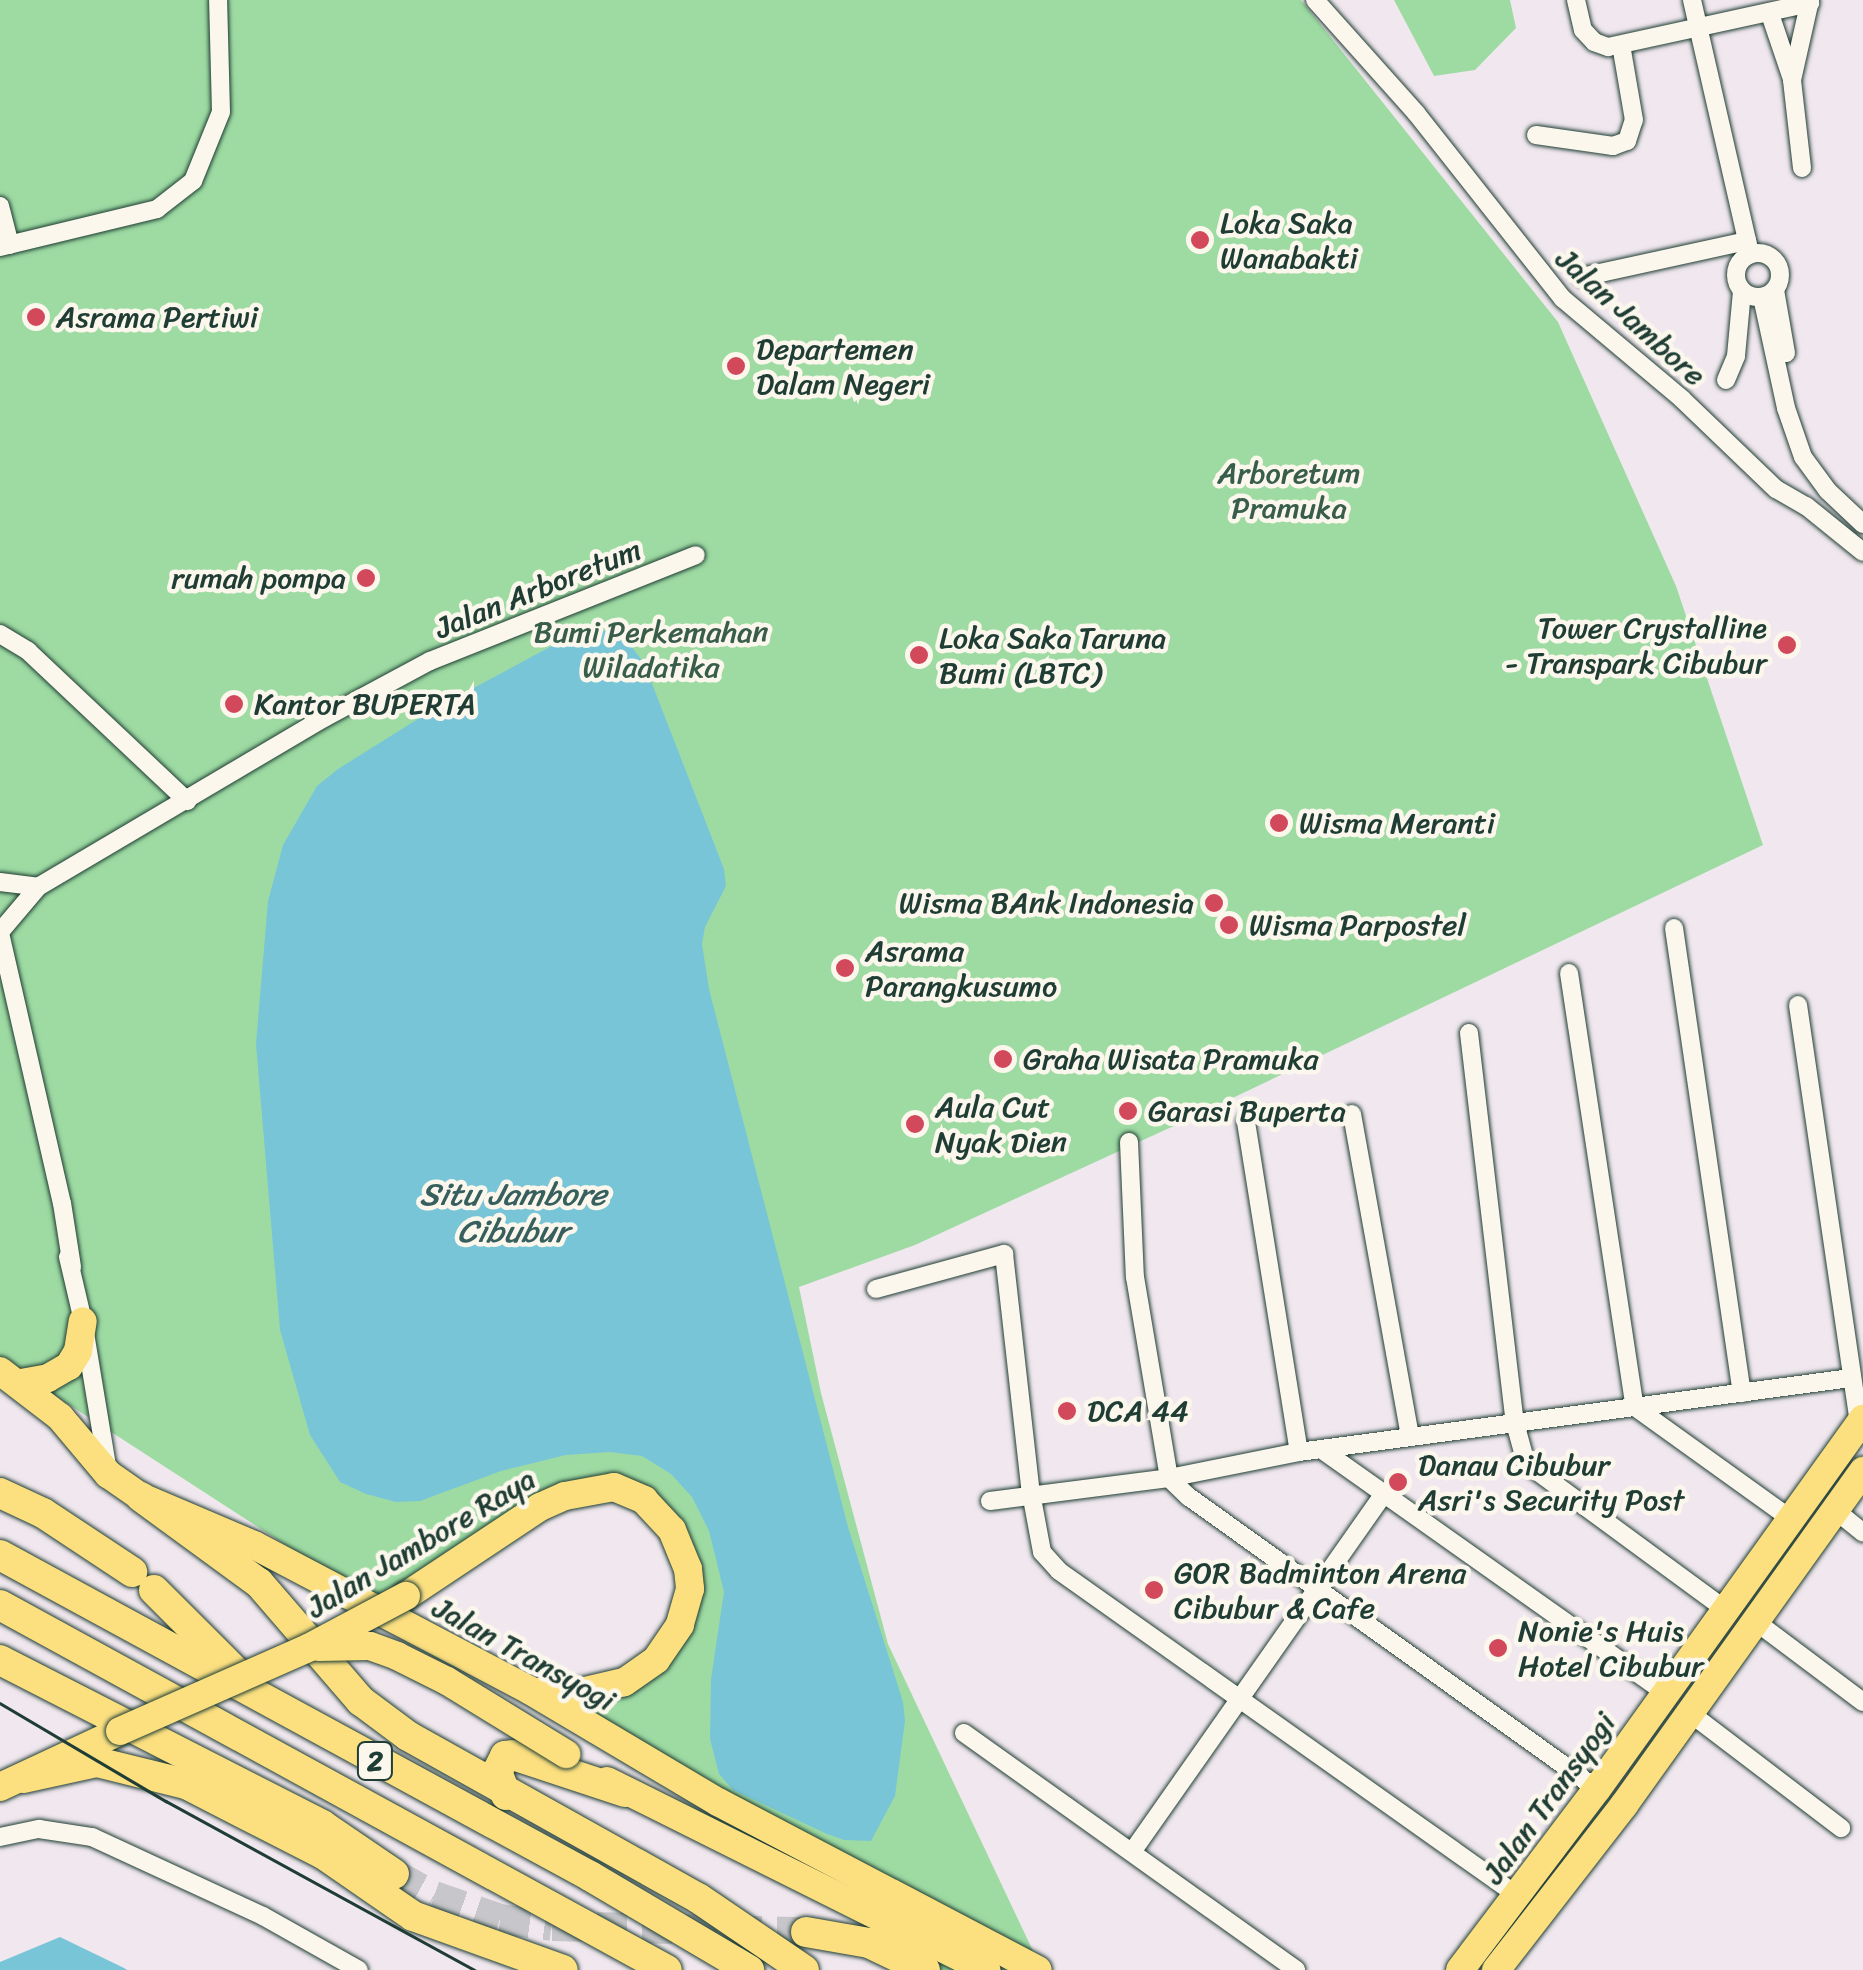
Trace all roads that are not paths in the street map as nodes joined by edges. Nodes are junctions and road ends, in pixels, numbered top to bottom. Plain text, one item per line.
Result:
1 (218, 0) edge
2 (1315, 0) edge
3 (1576, 0) edge
4 (1692, 0) edge
5 (1810, 2) edge
6 (1770, 14) junction
7 (1697, 29) junction
8 (1621, 45) junction
9 (1792, 80) junction
10 (1536, 136) dead end
11 (1802, 168) dead end
12 (0, 206) edge
13 (5, 246) edge
14 (1749, 247) junction
15 (1582, 278) dead end
16 (1742, 291) junction
17 (1769, 294) junction
18 (1726, 380) dead end
19 (1863, 512) edge
20 (1863, 524) edge
21 (1863, 552) edge
22 (696, 556) dead end
23 (0, 634) edge
24 (187, 801) junction
25 (0, 882) edge
26 (38, 887) junction
27 (1674, 928) dead end
28 (0, 933) edge
29 (1569, 973) dead end
30 (1798, 1004) dead end
31 (1469, 1033) dead end
32 (1352, 1114) dead end
33 (1246, 1122) dead end
34 (1129, 1142) dead end
35 (876, 1289) dead end
36 (84, 1322) junction
37 (10, 1377) edge
38 (1851, 1378) junction
39 (1742, 1392) junction
40 (1635, 1407) junction
41 (1861, 1422) edge
42 (1516, 1423) junction
43 (1410, 1437) junction
44 (1321, 1450) junction
45 (1299, 1452) junction
46 (108, 1474) junction
47 (1169, 1478) junction
48 (1861, 1480) edge
49 (0, 1493) edge
50 (1031, 1493) junction
51 (1384, 1493) junction
52 (141, 1497) junction
53 (990, 1501) dead end
54 (1835, 1510) junction
55 (1791, 1519) junction
56 (1862, 1529) edge
57 (0, 1556) edge
58 (1317, 1588) junction
59 (0, 1605) edge
60 (1726, 1610) junction
61 (1755, 1621) junction
62 (308, 1648) junction
63 (0, 1660) edge
64 (531, 1691) junction
65 (1666, 1692) junction
66 (1239, 1698) junction
67 (265, 1702) junction
68 (1863, 1702) edge
69 (1690, 1713) junction
70 (1642, 1724) junction
71 (964, 1733) dead end
72 (1667, 1744) junction
73 (11, 1783) edge
74 (1597, 1789) junction
75 (625, 1792) junction
76 (506, 1795) junction
77 (1841, 1828) dead end
78 (0, 1837) edge
79 (1132, 1852) junction
80 (394, 1874) tunnel mouth
81 (1518, 1896) junction
82 (806, 1932) tunnel mouth
83 (939, 1947) edge
84 (359, 1970) edge
85 (562, 1970) edge
86 (667, 1970) edge
87 (749, 1970) edge
88 (804, 1970) edge
89 (986, 1970) edge
90 (1038, 1970) edge
91 (1296, 1970) edge
92 (1460, 1970) edge
93 (1496, 1970) edge

1 - 13 street
2 - 21 street, Jalan Jambore
3 - 8 street
4 - 7 street
5 - 6 street
5 - 9 street
6 - 7 street
6 - 9 street
7 - 8 street
7 - 14 street
8 - 10 street
9 - 11 street
12 - 13 street
14 - 15 street
14 - 16 street
14 - 17 street
16 - 17 street
16 - 18 street
17 - 19 street
17 - 20 street
22 - 24 street, Jalan Arboretum
23 - 24 street
24 - 26 street, Jalan Arboretum
25 - 26 street
26 - 28 street, Jalan Arboretum
27 - 39 street
28 - 36 street
29 - 40 street
30 - 38 street
31 - 42 street
32 - 43 street
33 - 45 street
34 - 47 street
35 - 50 street
36 - 37 highway
36 - 46 street
37 - 46 highway, Jalan Transyogi
38 - 39 street
38 - 41 street
39 - 40 street
40 - 42 street
40 - 55 street
41 - 55 highway, Jalan Transyogi
42 - 43 street
42 - 60 street
43 - 44 street
44 - 45 street
44 - 51 street
45 - 47 street
46 - 52 highway, Jalan Transyogi
47 - 50 street
47 - 58 street
48 - 54 highway, Jalan Transyogi
49 - 67 highway
50 - 53 street
50 - 66 street
51 - 58 street
51 - 65 street
52 - 64 highway, Jalan Transyogi
52 - 76 highway
54 - 56 street
54 - 61 highway, Jalan Transyogi
55 - 60 highway, Jalan Transyogi
57 - 67 highway, 2
58 - 66 street
58 - 74 street
59 - 86 highway, 2
60 - 65 highway, Jalan Transyogi
61 - 68 street
61 - 69 highway, Jalan Transyogi
62 - 64 highway, Jalan Jambore Raya, bridge
62 - 73 highway, Jalan Jambore Raya, bridge
62 - 75 highway, Jalan Transyogi, bridge
63 - 80 highway
64 - 83 highway, Jalan Transyogi
65 - 70 highway, Jalan Transyogi
66 - 79 street
66 - 81 street
67 - 87 highway, 2
69 - 72 highway, Jalan Transyogi
69 - 77 street
70 - 72 highway
70 - 74 highway, Jalan Transyogi
71 - 79 street
72 - 93 highway, Jalan Transyogi
73 - 85 highway
74 - 81 highway, Jalan Transyogi
75 - 76 highway
75 - 83 highway, Jalan Transyogi
76 - 88 highway
78 - 84 street
79 - 91 street
81 - 92 highway, Jalan Transyogi
82 - 83 highway
83 - 89 highway, Jalan Transyogi
83 - 90 highway, Jalan Transyogi

